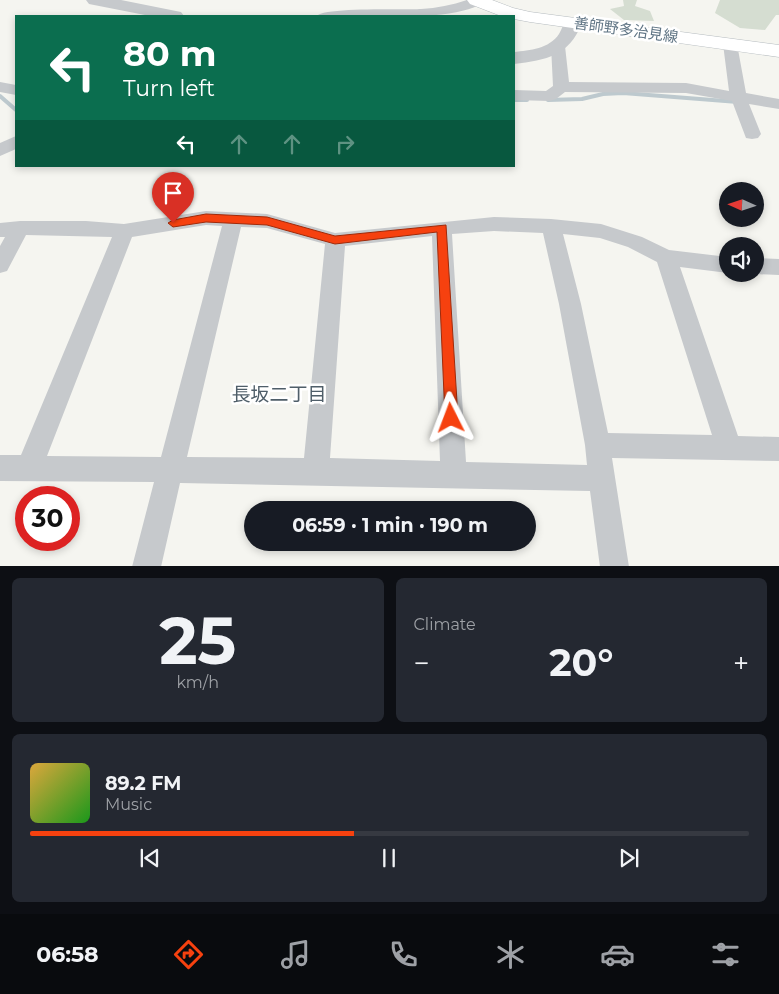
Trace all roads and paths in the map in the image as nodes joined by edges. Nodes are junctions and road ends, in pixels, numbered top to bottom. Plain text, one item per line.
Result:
1 (95, 0) edge
2 (476, 1) edge
3 (170, 15) edge
4 (333, 15) edge
5 (572, 23) junction
6 (730, 44) junction
7 (558, 46) junction
8 (779, 51) edge
9 (515, 58) edge
10 (0, 87) edge
11 (561, 87) junction
12 (15, 90) edge
13 (515, 95) edge
14 (740, 101) junction
15 (779, 104) edge
16 (752, 134) dead end
17 (15, 142) edge
18 (0, 150) edge
19 (233, 219) junction
20 (551, 226) junction
21 (20, 228) junction
22 (442, 228) junction
23 (0, 230) edge
24 (124, 231) junction
25 (335, 240) junction
26 (666, 257) junction
27 (0, 264) edge
28 (719, 264) edge
29 (764, 266) edge
30 (779, 267) edge
31 (598, 445) junction
32 (729, 447) junction
33 (779, 449) edge
34 (0, 468) edge
35 (28, 469) junction
36 (168, 471) junction
37 (316, 471) junction
38 (454, 474) junction
39 (601, 478) junction
40 (146, 566) edge
41 (616, 566) edge

1 - 3 street
2 - 4 street
2 - 5 main road, 善師野多治見線
5 - 6 main road, 善師野多治見線
5 - 7 street
6 - 8 main road, 善師野多治見線
6 - 14 street
7 - 9 street
7 - 11 street
10 - 12 street
11 - 13 street
11 - 14 street
14 - 15 street
14 - 16 street
17 - 18 street
19 - 24 street
19 - 25 street
19 - 36 street
20 - 22 street
20 - 26 street
20 - 31 street
21 - 23 street
21 - 24 street
21 - 27 street
22 - 25 street
22 - 38 street
24 - 35 street
25 - 37 street
26 - 28 street
26 - 32 street
29 - 30 street
31 - 32 street
31 - 39 street
32 - 33 street
34 - 35 street
35 - 36 street
36 - 37 street
36 - 40 street
37 - 38 street
38 - 39 street
39 - 41 street

